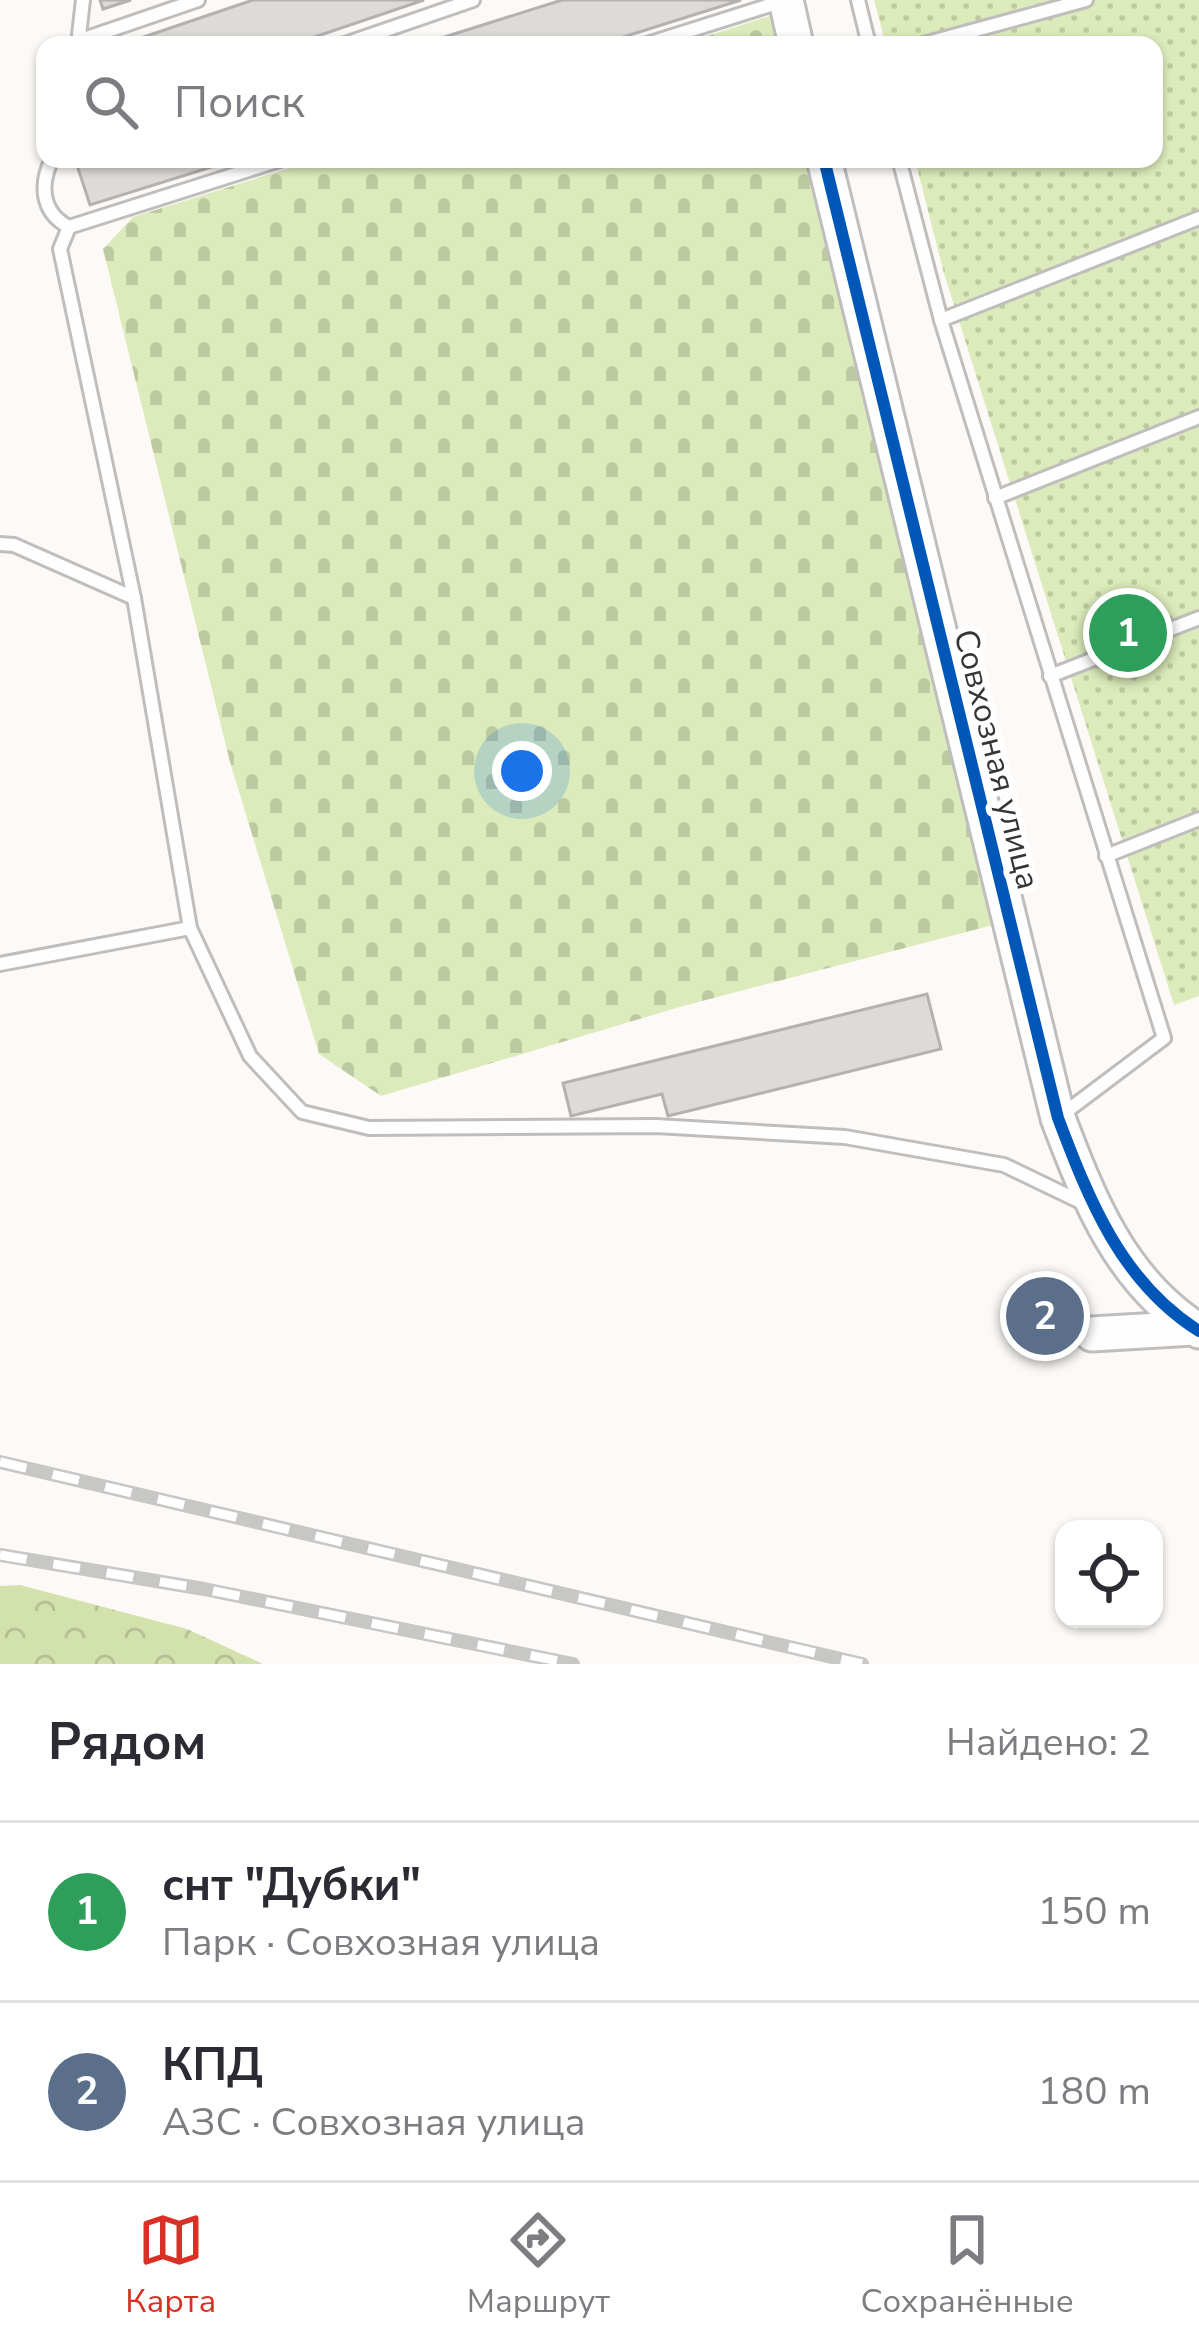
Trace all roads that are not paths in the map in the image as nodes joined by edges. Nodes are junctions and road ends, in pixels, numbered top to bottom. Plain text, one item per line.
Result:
1 (83, 0) edge
2 (198, 0) edge
3 (473, 0) edge
4 (786, 0) edge
5 (858, 0) edge
6 (1086, 0) edge
7 (80, 36) edge
8 (98, 36) edge
9 (368, 36) edge
10 (672, 36) edge
11 (794, 36) edge
12 (867, 36) edge
13 (953, 36) edge
14 (51, 168) edge
15 (255, 168) edge
16 (826, 168) edge
17 (901, 168) edge
18 (1199, 218) edge
19 (68, 227) junction
20 (941, 320) junction
21 (1199, 417) edge
22 (995, 498) junction
23 (0, 544) edge
24 (134, 598) junction
25 (1199, 618) edge
26 (1051, 676) junction
27 (1199, 819) edge
28 (1106, 856) junction
29 (190, 928) junction
30 (0, 964) edge
31 (1058, 1118) junction
32 (1092, 1207) junction
33 (1196, 1330) edge
34 (1092, 1334) dead end

1 - 7 lane
2 - 8 lane
3 - 9 lane
4 - 10 lane
4 - 11 street
5 - 12 lane
6 - 13 lane
14 - 19 lane
15 - 19 lane
16 - 31 street, Совхозная улица
17 - 20 lane
18 - 20 lane
19 - 24 lane
20 - 22 lane
21 - 22 lane
22 - 26 lane
23 - 24 lane
24 - 29 lane
25 - 26 lane
26 - 28 lane
27 - 28 lane
28 - 31 lane
29 - 30 lane
29 - 32 lane
31 - 32 street, Совхозная улица
32 - 33 street, Совхозная улица
33 - 34 street

